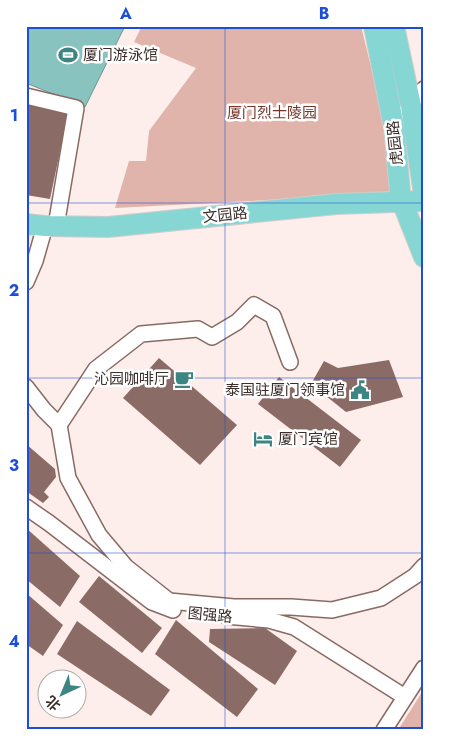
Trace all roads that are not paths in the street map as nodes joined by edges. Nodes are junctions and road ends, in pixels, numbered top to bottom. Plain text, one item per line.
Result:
1 (374, 26) edge
2 (394, 26) edge
3 (424, 89) edge
4 (26, 96) edge
5 (411, 106) junction
6 (394, 127) junction
7 (424, 195) edge
8 (424, 201) edge
9 (401, 202) junction
10 (42, 226) edge
11 (424, 257) edge
12 (26, 282) edge
13 (290, 362) dead end
14 (26, 388) edge
15 (59, 425) junction
16 (26, 508) edge
17 (424, 566) edge
18 (424, 668) edge
19 (405, 697) junction
20 (384, 730) edge

1 - 6 main road, 虎园路
2 - 5 main road, 虎园路
3 - 5 street
4 - 10 street
5 - 6 street
5 - 7 main road, 虎园路
6 - 9 main road, 虎园路
8 - 9 main road, 文园路
9 - 10 main road, 文园路
9 - 11 main road, 虎园路
10 - 12 street
13 - 15 street
14 - 15 street
15 - 17 street
16 - 19 street, 图强路
18 - 19 street
19 - 20 street

